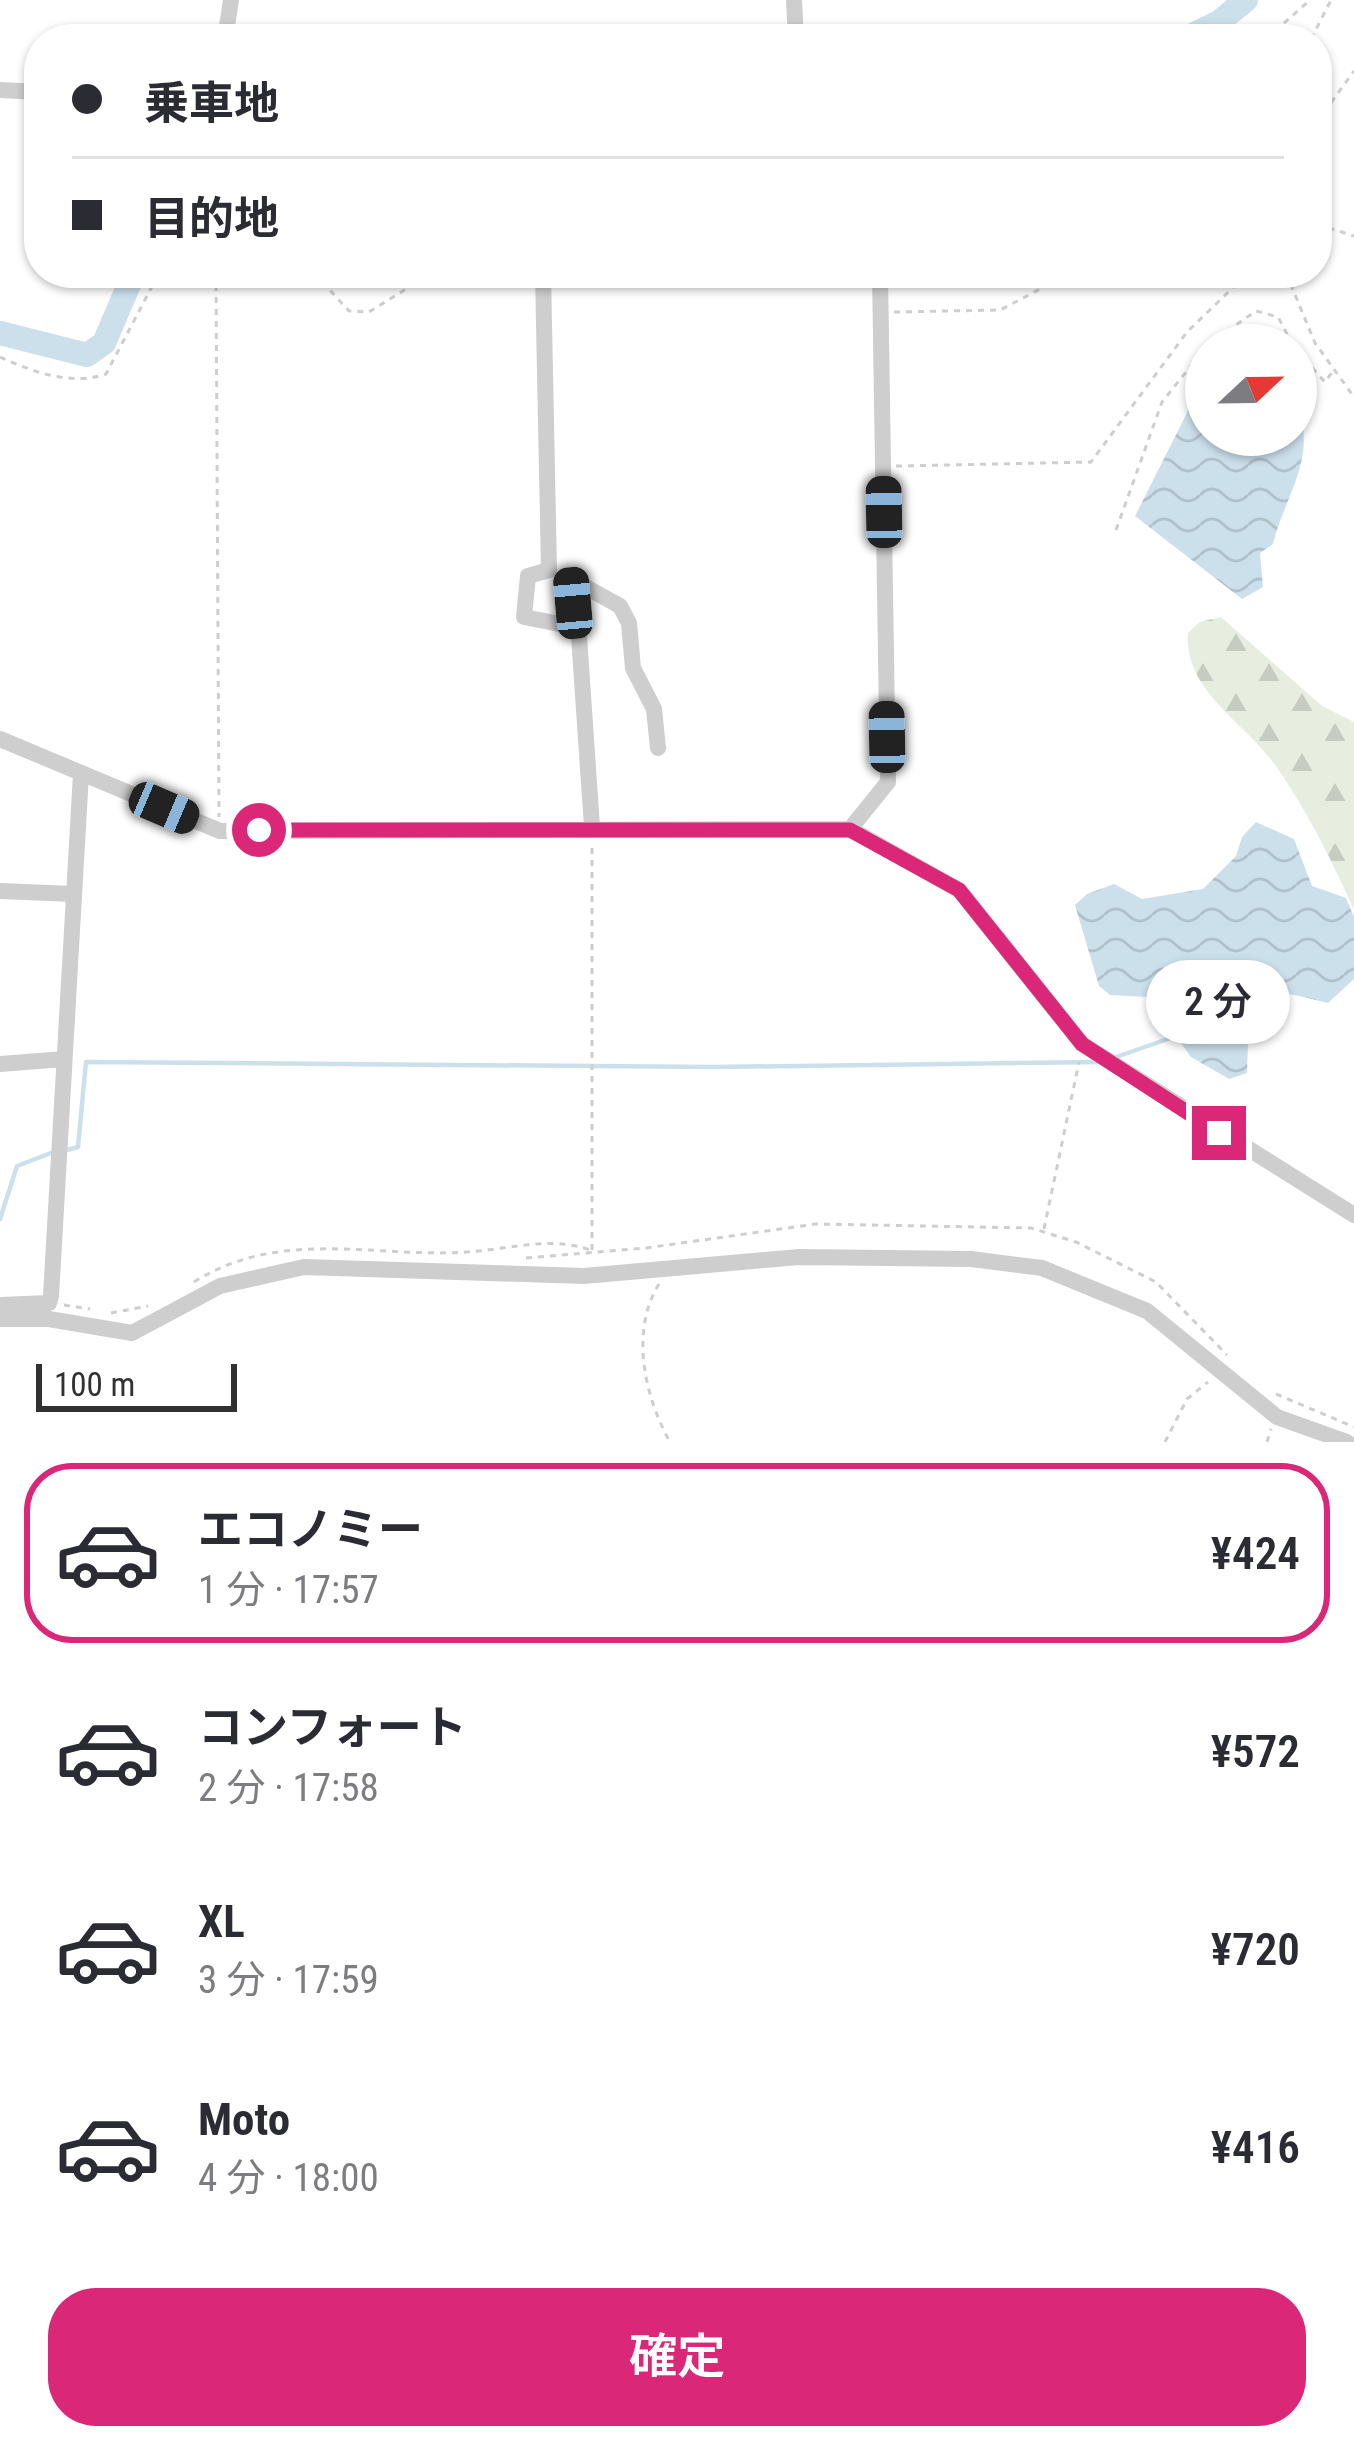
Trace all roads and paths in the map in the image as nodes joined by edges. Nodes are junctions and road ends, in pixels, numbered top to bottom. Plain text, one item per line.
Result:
1 (1310, 0) edge
2 (1283, 24) edge
3 (1354, 71) edge
4 (1332, 101) edge
5 (151, 288) edge
6 (216, 288) edge
7 (328, 288) edge
8 (407, 288) edge
9 (543, 288) edge
10 (880, 288) edge
11 (1042, 288) edge
12 (1232, 288) edge
13 (1292, 288) edge
14 (880, 312) junction
15 (1238, 324) edge
16 (1282, 324) edge
17 (0, 357) edge
18 (1335, 370) junction
19 (1185, 373) edge
20 (1317, 374) edge
21 (1354, 398) edge
22 (883, 467) junction
23 (1116, 530) dead end
24 (549, 570) junction
25 (571, 579) junction
26 (575, 627) junction
27 (0, 739) edge
28 (658, 748) dead end
29 (81, 774) junction
30 (592, 826) junction
31 (850, 830) junction
32 (220, 831) junction
33 (0, 891) edge
34 (73, 894) junction
35 (1090, 1049) junction
36 (64, 1059) junction
37 (0, 1064) edge
38 (1354, 1215) edge
39 (1044, 1231) junction
40 (592, 1250) junction
41 (521, 1258) dead end
42 (665, 1271) junction
43 (0, 1305) edge
44 (0, 1319) edge
45 (1226, 1369) junction
46 (1269, 1391) dead end
47 (1354, 1427) edge
48 (670, 1442) edge
49 (1165, 1442) edge
50 (1347, 1442) edge

1 - 2 path
3 - 4 path
5 - 17 path
6 - 32 path
7 - 8 path
9 - 24 street
10 - 14 street
11 - 14 path
12 - 22 path
13 - 18 path
14 - 22 street
15 - 16 path
18 - 20 path
18 - 21 path
19 - 23 path
22 - 31 street
24 - 25 street
24 - 26 street
25 - 26 street
25 - 28 street
26 - 30 street
27 - 29 street
29 - 32 street
29 - 34 street
30 - 31 street
30 - 32 street
30 - 40 path
31 - 35 street
33 - 34 street
34 - 36 street
35 - 38 street
35 - 39 path
36 - 37 street
36 - 43 street
39 - 40 path
39 - 45 path
40 - 41 path
42 - 44 street
42 - 45 street
42 - 48 path
45 - 49 path
45 - 50 street
46 - 47 path

